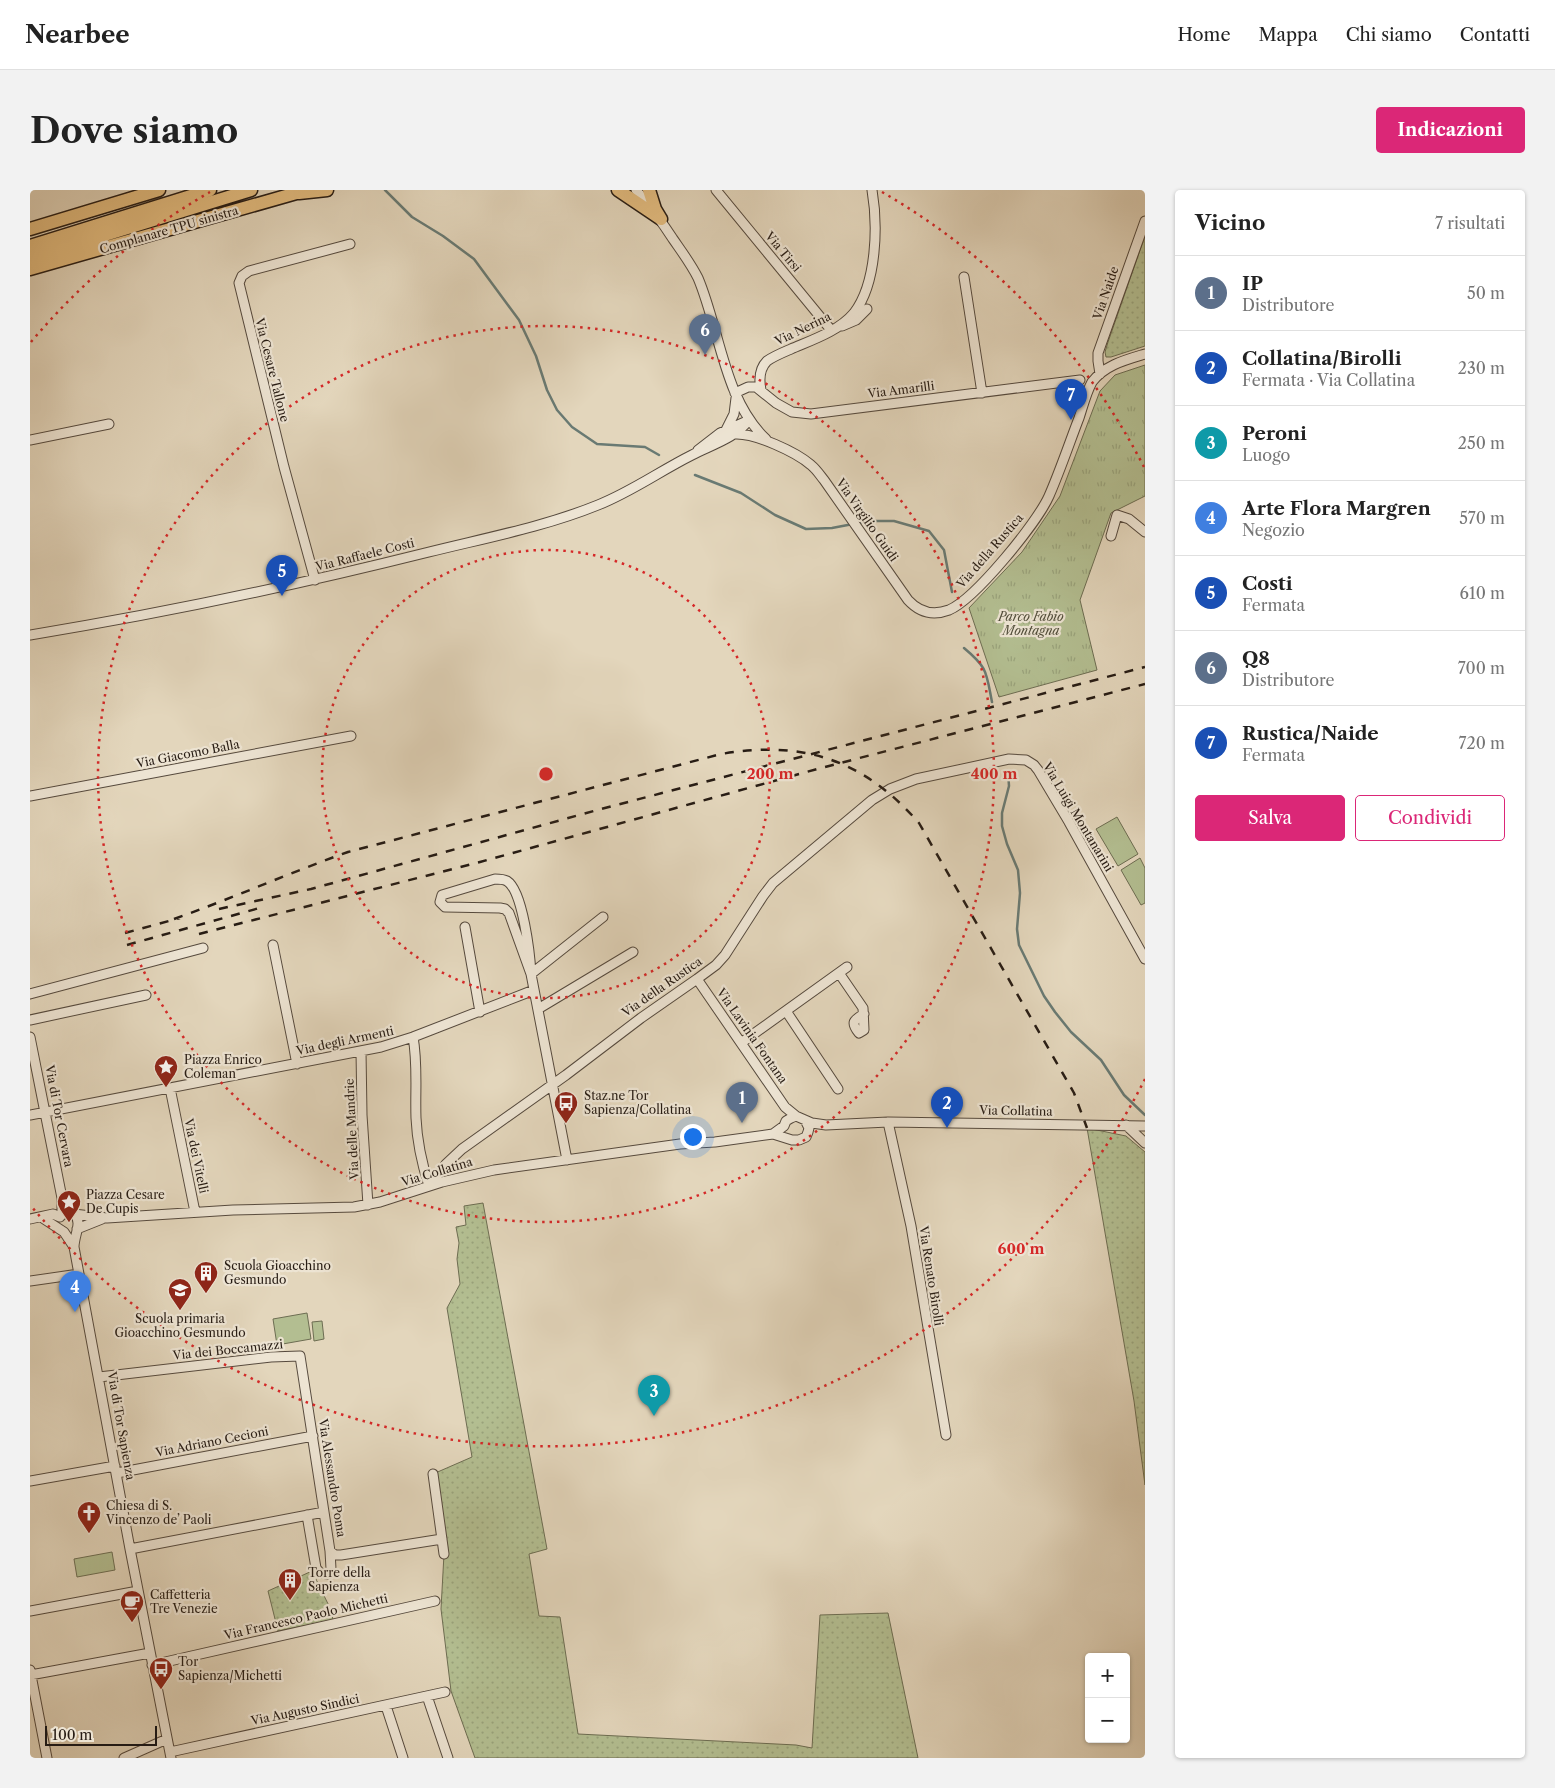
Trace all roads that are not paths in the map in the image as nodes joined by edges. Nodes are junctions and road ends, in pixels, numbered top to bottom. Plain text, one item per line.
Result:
1 (159, 190) edge
2 (210, 190) edge
3 (251, 190) edge
4 (327, 190) edge
5 (618, 190) edge
6 (636, 190) edge
7 (649, 190) edge
8 (716, 190) edge
9 (872, 190) edge
10 (303, 191) edge
11 (661, 219) junction
12 (1145, 221) edge
13 (30, 229) edge
14 (350, 244) dead end
15 (30, 246) edge
16 (30, 258) edge
17 (30, 269) edge
18 (964, 277) dead end
19 (867, 310) dead end
20 (834, 329) junction
21 (1145, 354) edge
22 (761, 372) junction
23 (1100, 374) junction
24 (1080, 380) junction
25 (748, 387) junction
26 (762, 390) junction
27 (982, 393) junction
28 (1087, 393) junction
29 (736, 395) junction
30 (749, 420) junction
31 (109, 424) dead end
32 (726, 430) junction
33 (735, 434) junction
34 (30, 440) edge
35 (770, 443) junction
36 (692, 455) junction
37 (1145, 532) edge
38 (1111, 536) dead end
39 (315, 580) junction
40 (938, 612) joint
41 (30, 634) edge
42 (351, 736) dead end
43 (890, 789) joint
44 (30, 796) edge
45 (603, 917) dead end
46 (465, 927) dead end
47 (273, 945) dead end
48 (203, 948) dead end
49 (633, 952) dead end
50 (1145, 959) edge
51 (531, 974) junction
52 (697, 980) junction
53 (534, 990) junction
54 (30, 994) edge
55 (146, 995) dead end
56 (538, 1009) junction
57 (786, 1011) junction
58 (480, 1012) junction
59 (864, 1014) dead end
60 (30, 1020) edge
61 (30, 1037) edge
62 (413, 1037) junction
63 (741, 1043) junction
64 (361, 1052) junction
65 (297, 1064) junction
66 (553, 1084) junction
67 (170, 1088) junction
68 (838, 1089) dead end
69 (785, 1107) junction
70 (46, 1112) junction
71 (30, 1115) edge
72 (801, 1118) junction
73 (888, 1122) junction
74 (785, 1123) junction
75 (826, 1125) junction
76 (1126, 1125) junction
77 (1145, 1126) edge
78 (808, 1132) junction
79 (773, 1134) junction
80 (788, 1138) junction
81 (1145, 1143) edge
82 (567, 1160) junction
83 (429, 1186) junction
84 (62, 1200) junction
85 (368, 1205) junction
86 (195, 1212) junction
87 (73, 1214) junction
88 (61, 1216) junction
89 (41, 1217) junction
90 (107, 1218) junction
91 (30, 1219) edge
92 (76, 1229) junction
93 (62, 1230) junction
94 (74, 1247) junction
95 (79, 1274) junction
96 (30, 1281) edge
97 (300, 1356) joint
98 (99, 1377) junction
99 (946, 1435) dead end
100 (313, 1436) junction
101 (116, 1470) junction
102 (433, 1474) dead end
103 (30, 1481) edge
104 (324, 1512) junction
105 (307, 1515) junction
106 (442, 1539) junction
107 (130, 1549) junction
108 (330, 1551) junction
109 (444, 1554) dead end
110 (138, 1591) junction
111 (436, 1601) dead end
112 (30, 1611) edge
113 (150, 1653) junction
114 (152, 1665) junction
115 (30, 1673) edge
116 (444, 1692) dead end
117 (427, 1696) junction
118 (386, 1706) junction
119 (168, 1739) junction
120 (171, 1755) edge
121 (47, 1758) edge
122 (124, 1758) edge
123 (404, 1758) edge
124 (448, 1758) edge

1 - 13 highway
2 - 15 highway
3 - 16 highway
4 - 10 highway, Complanare TPU sinistra
5 - 11 highway
6 - 11 street
7 - 11 highway
8 - 20 street, Via Tirsi
9 - 20 street, Via Nerina
10 - 17 highway, Complanare TPU sinistra
11 - 29 street
12 - 23 street, Via Naide
14 - 39 street, Via Cesare Tallone
18 - 27 street
19 - 20 street
20 - 22 street, Via Nerina
21 - 23 street, Via della Rustica
22 - 25 street, Via Nerina
22 - 26 street
23 - 24 street, Via Amarilli
23 - 28 street, Via della Rustica
24 - 27 street, Via Amarilli
24 - 28 street
25 - 26 street, Via Amarilli
25 - 29 street
26 - 27 street, Via Amarilli
28 - 40 street, Via della Rustica
29 - 30 street
29 - 32 street
30 - 32 street, Via Raffaele Costi
30 - 33 street, Via Raffaele Costi
30 - 35 street, Via Virgilio Guidi
31 - 34 street
32 - 36 street, Via Raffaele Costi
33 - 35 street, Via Virgilio Guidi
33 - 36 street, Via Raffaele Costi
35 - 40 street, Via Virgilio Guidi
36 - 39 street, Via Raffaele Costi
37 - 38 street
39 - 41 street, Via Raffaele Costi
42 - 44 street, Via Giacomo Balla
43 - 50 street, Via Luigi Montanarini
43 - 52 street, Via della Rustica
45 - 51 street
46 - 58 street
47 - 65 street
48 - 54 street
49 - 56 street
51 - 51 street
51 - 53 street
52 - 63 street, Via Lavinia Fontana
52 - 66 street, Via della Rustica
53 - 56 street
53 - 58 street, Via degli Armenti
55 - 60 street
56 - 66 street
57 - 59 street
57 - 63 street
57 - 68 street
58 - 62 street, Via degli Armenti
61 - 70 street, Via di Tor Cervara
62 - 64 street, Via degli Armenti
62 - 83 street
63 - 69 street, Via Lavinia Fontana
64 - 65 street, Via degli Armenti
64 - 85 street, Via delle Mandrie
65 - 67 street, Via degli Armenti
66 - 82 street
66 - 83 street, Via della Rustica
67 - 70 street
67 - 86 street, Via dei Vitelli
69 - 72 street, Via Lavinia Fontana
69 - 74 street
70 - 71 street
70 - 84 street, Via di Tor Cervara
72 - 74 street
72 - 75 street, Via Collatina
72 - 78 street
73 - 75 street, Via Collatina
73 - 76 street, Via Collatina
73 - 99 street, Via Renato Birolli
74 - 79 street, Via Collatina
74 - 80 street
75 - 78 street, Via Collatina
76 - 77 street, Via Collatina
76 - 81 street
78 - 80 street
79 - 80 street, Via Collatina
79 - 82 street, Via Collatina
82 - 83 street, Via Collatina
83 - 85 street, Via Collatina
84 - 87 street
84 - 88 street
85 - 86 street, Via Collatina
86 - 90 street, Via Collatina
87 - 88 street
87 - 90 street
87 - 92 street
88 - 89 street
88 - 93 street
89 - 91 street
89 - 93 street
90 - 92 street
92 - 93 street
92 - 94 street
93 - 94 street
94 - 95 street, Via di Tor Sapienza
95 - 96 street
95 - 98 street, Via di Tor Sapienza
97 - 98 street, Via dei Boccamazzi
97 - 100 street, Via Alessandro Poma
98 - 101 street, Via di Tor Sapienza
100 - 101 street, Via Adriano Cecioni
100 - 104 street, Via Alessandro Poma
101 - 103 street, Via Adriano Cecioni
101 - 107 street, Via di Tor Sapienza
102 - 106 street
104 - 105 street
104 - 108 street, Via Alessandro Poma
105 - 107 street
105 - 108 street
106 - 108 street, Via Alessandro Poma
106 - 109 street
107 - 110 street, Via di Tor Sapienza
110 - 112 street
110 - 113 street, Via di Tor Sapienza
111 - 114 street, Via Francesco Paolo Michetti
113 - 114 street, Via di Tor Sapienza
113 - 115 street
114 - 119 street, Via di Tor Sapienza
115 - 121 street
116 - 117 street, Via Augusto Sindici
117 - 118 street, Via Augusto Sindici
117 - 124 street
118 - 120 street, Via Augusto Sindici
118 - 123 street
119 - 120 street, Via di Tor Sapienza
119 - 122 street

